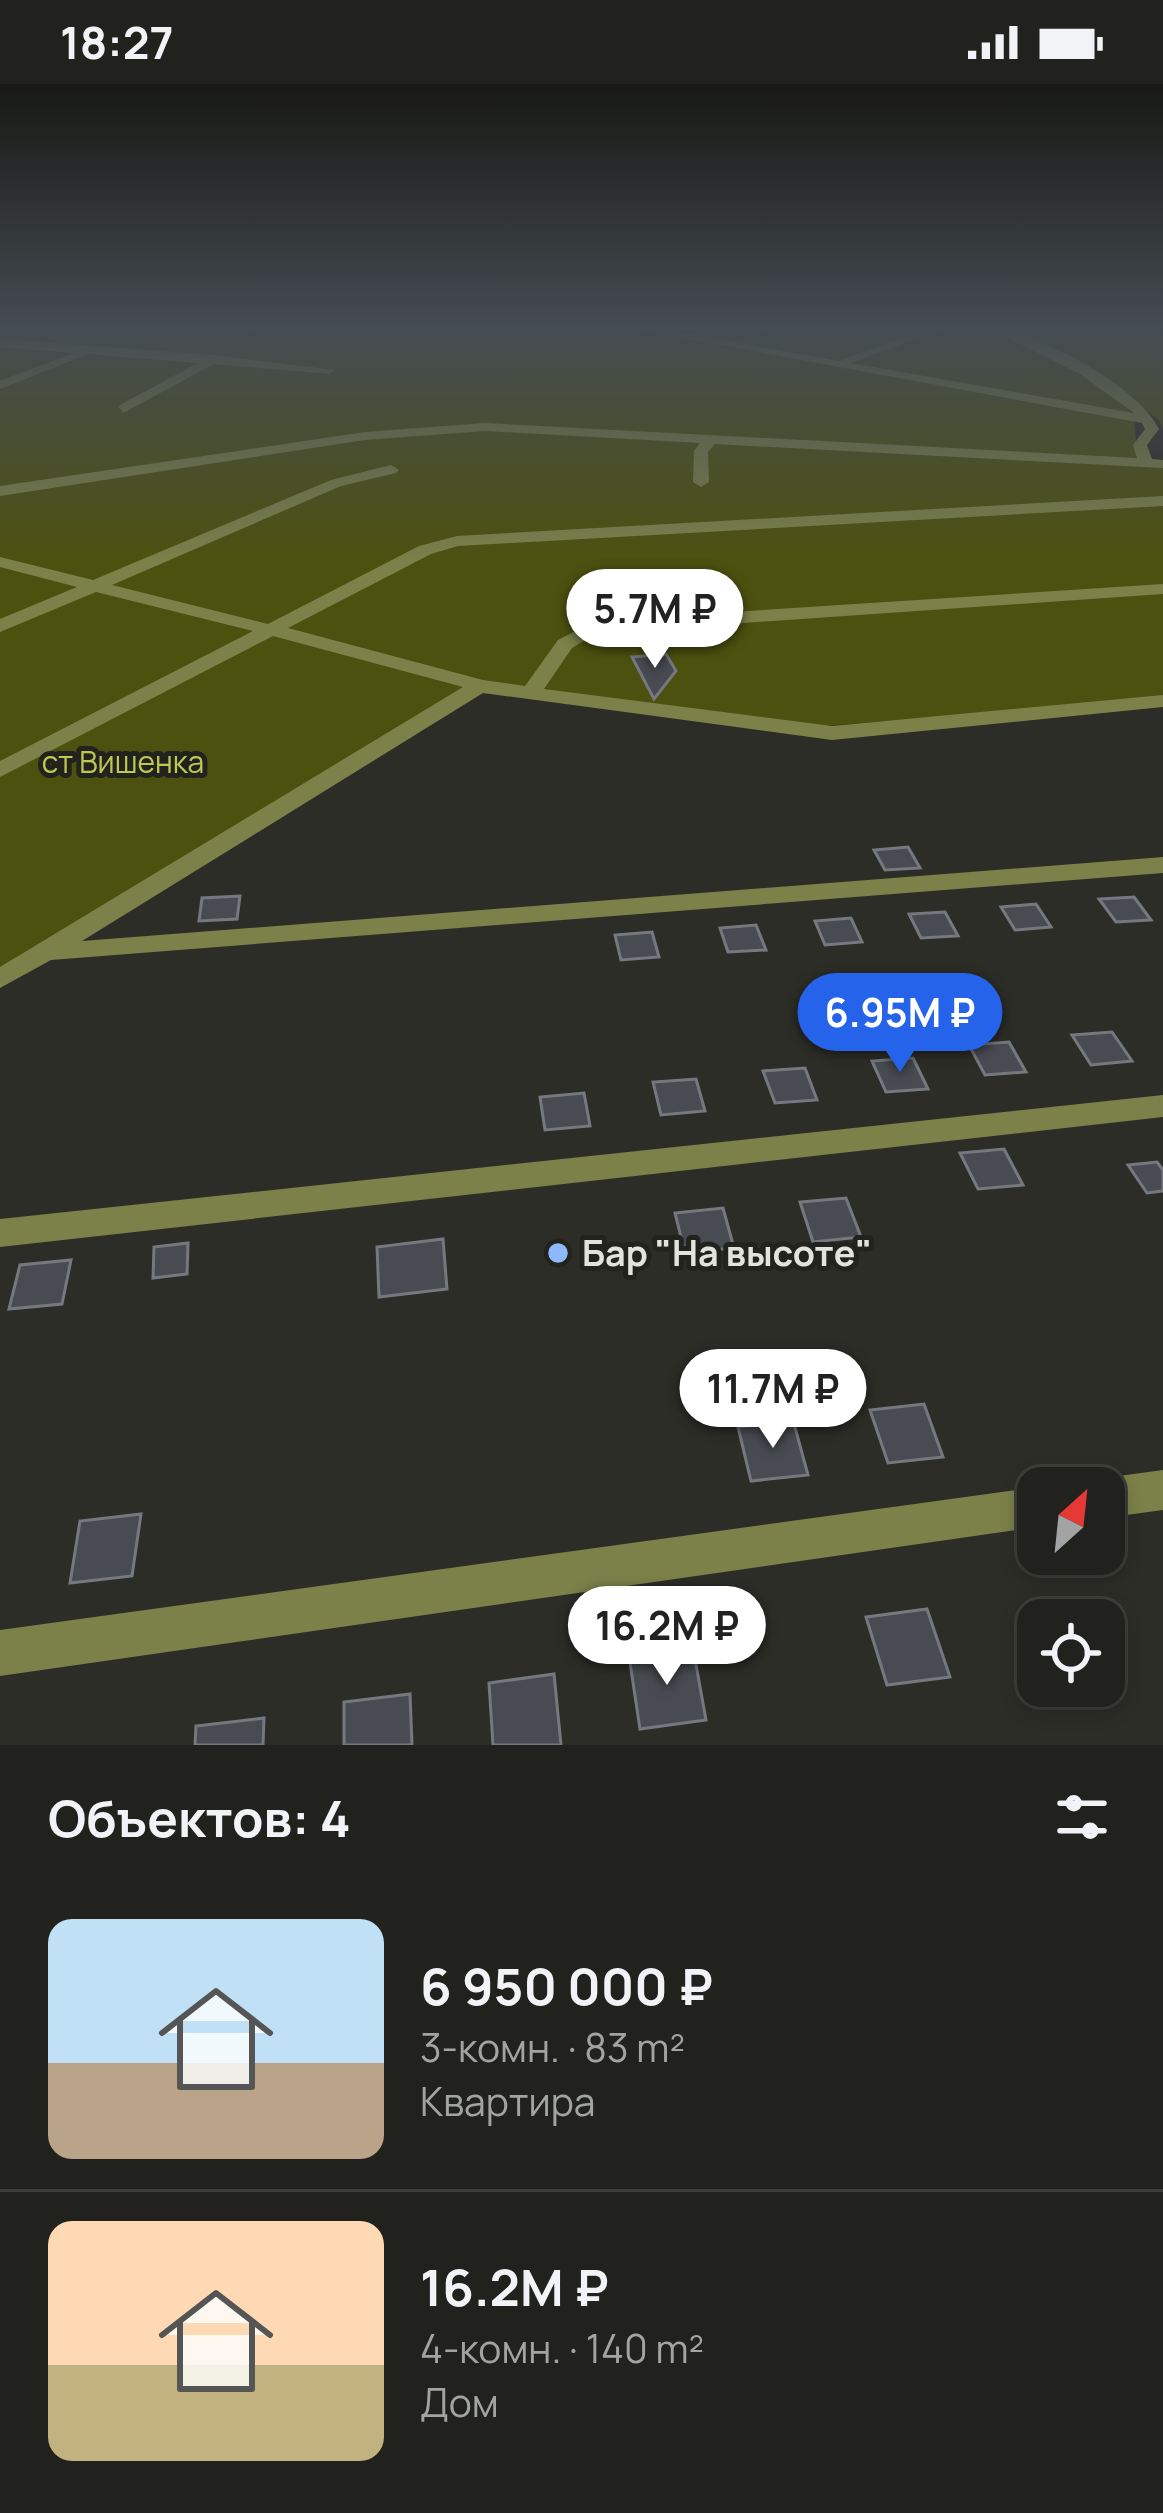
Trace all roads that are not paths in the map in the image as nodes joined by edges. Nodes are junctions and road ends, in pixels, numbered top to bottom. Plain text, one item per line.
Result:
1 (1088, 409) edge
2 (1136, 409) edge
3 (1149, 420) junction
4 (713, 438) junction
5 (1144, 461) junction
6 (1163, 464) edge
7 (391, 470) dead end
8 (701, 482) dead end
9 (0, 490) edge
10 (1163, 501) edge
11 (0, 562) edge
12 (98, 584) junction
13 (1163, 589) edge
14 (0, 626) edge
15 (276, 630) junction
16 (479, 686) junction
17 (531, 693) junction
18 (1163, 701) edge
19 (0, 770) edge
20 (1163, 865) edge
21 (45, 952) junction
22 (0, 979) edge
23 (1163, 1106) edge
24 (0, 1233) edge
25 (1163, 1490) edge
26 (1125, 1495) edge
27 (1017, 1510) edge
28 (0, 1653) edge

1 - 3 street
2 - 3 street
3 - 5 street
4 - 5 street
4 - 8 street
4 - 9 street
5 - 6 street
7 - 12 street
10 - 15 street
11 - 12 street
12 - 14 street
12 - 15 street
13 - 17 street
15 - 16 street
15 - 19 street
16 - 17 street
16 - 21 street
17 - 18 street
20 - 21 street
21 - 22 street
23 - 24 street
25 - 26 street
27 - 28 street

